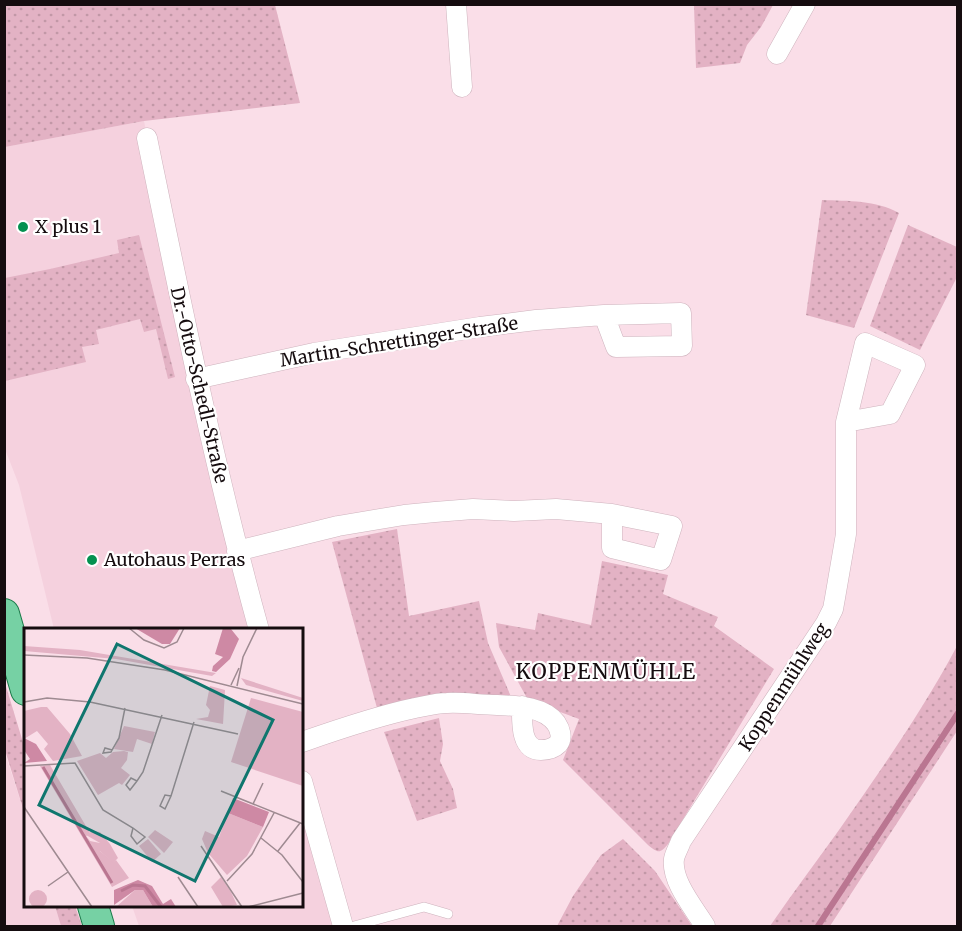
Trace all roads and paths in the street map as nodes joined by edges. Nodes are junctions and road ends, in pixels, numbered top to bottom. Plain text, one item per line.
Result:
1 (456, 4) edge
2 (805, 4) edge
3 (777, 54) dead end
4 (462, 87) dead end
5 (147, 138) dead end
6 (604, 315) dead end
7 (196, 379) junction
8 (846, 422) dead end
9 (612, 514) dead end
10 (237, 551) junction
11 (4, 614) edge
12 (258, 628) edge
13 (24, 683) edge
14 (522, 706) dead end
15 (303, 742) edge
16 (303, 785) edge
17 (93, 907) edge
18 (448, 914) dead end
19 (99, 927) edge
20 (343, 927) edge
21 (354, 927) edge
22 (705, 927) edge

1 - 4 street
2 - 3 street
5 - 7 street, Dr.-Otto-Schedl-Straße
6 - 7 street, Martin-Schrettinger-Straße
7 - 10 street, Dr.-Otto-Schedl-Straße
8 - 22 street, Koppenmühlweg
9 - 10 street
10 - 12 street, Dr.-Otto-Schedl-Straße
11 - 13 main road
14 - 15 street
16 - 20 street
17 - 19 main road
18 - 21 lane

